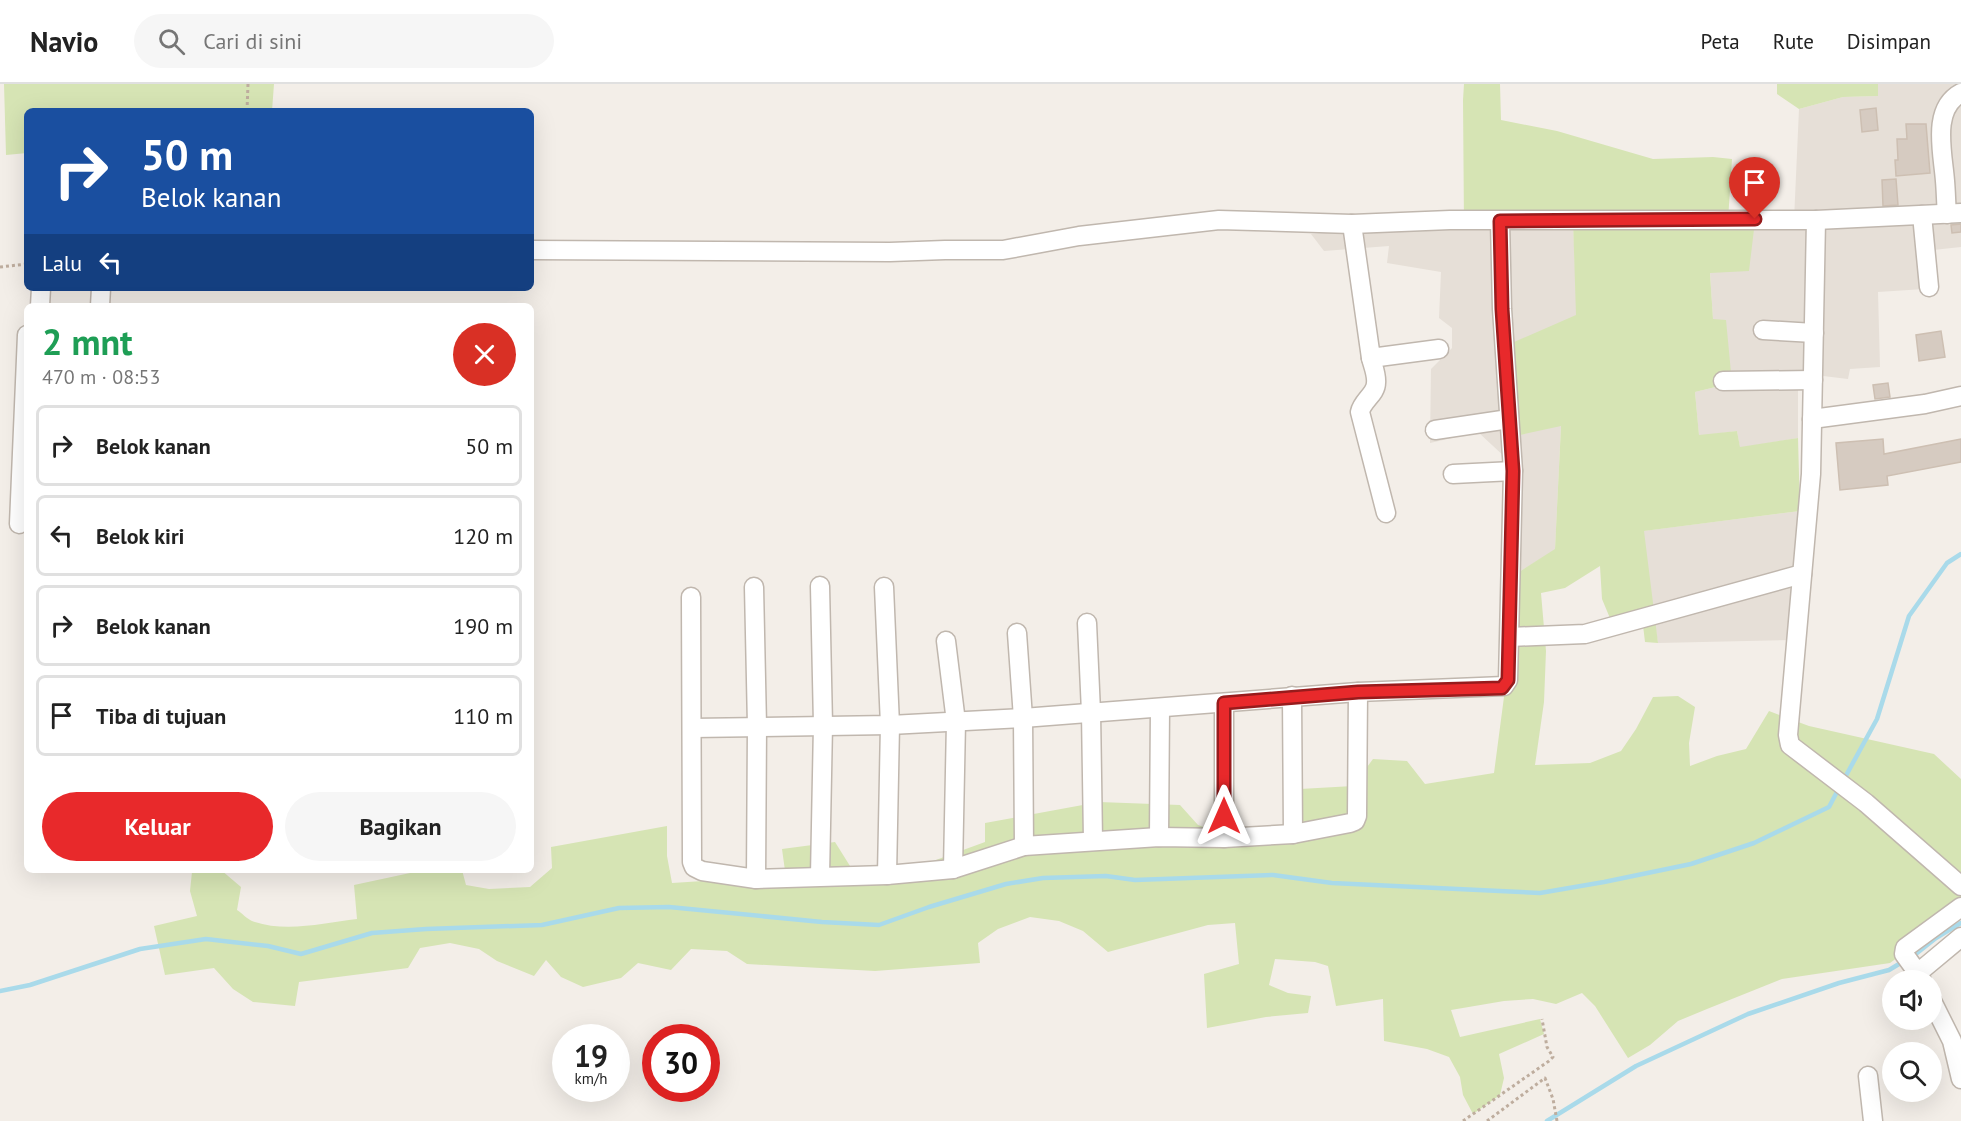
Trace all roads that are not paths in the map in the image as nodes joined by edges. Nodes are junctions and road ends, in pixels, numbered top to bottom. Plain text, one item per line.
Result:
1 (1961, 93) edge
2 (1954, 213) edge
3 (1922, 215) junction
4 (1816, 220) junction
5 (1500, 221) junction
6 (1352, 224) junction
7 (534, 250) edge
8 (1929, 287) dead end
9 (1763, 330) dead end
10 (1814, 333) junction
11 (1439, 349) dead end
12 (1371, 358) junction
13 (1813, 380) junction
14 (1723, 381) dead end
15 (1961, 396) edge
16 (1812, 418) junction
17 (1509, 419) junction
18 (1435, 430) dead end
19 (24, 447) edge
20 (1513, 471) junction
21 (1453, 474) dead end
22 (1386, 513) dead end
23 (19, 524) dead end
24 (1802, 574) junction
25 (820, 586) dead end
26 (754, 587) dead end
27 (884, 587) dead end
28 (691, 597) dead end
29 (1086, 623) dead end
30 (1017, 633) dead end
31 (1510, 637) junction
32 (946, 641) dead end
33 (1358, 692) junction
34 (1292, 696) junction
35 (1224, 703) junction
36 (1160, 708) junction
37 (1091, 712) junction
38 (1023, 718) junction
39 (956, 722) junction
40 (823, 725) junction
41 (890, 725) junction
42 (757, 726) junction
43 (692, 728) junction
44 (1293, 834) junction
45 (1159, 837) junction
46 (1224, 838) junction
47 (1093, 840) junction
48 (1024, 846) junction
49 (953, 869) junction
50 (887, 875) junction
51 (820, 876) junction
52 (756, 879) junction
53 (1961, 886) edge
54 (1961, 907) edge
55 (1961, 937) edge
56 (1913, 967) edge
57 (1942, 1021) edge
58 (1868, 1076) dead end
59 (1961, 1079) edge
60 (1873, 1121) edge

1 - 2 street
2 - 3 street
3 - 4 street
3 - 8 street
4 - 5 street
4 - 10 street
5 - 6 street
5 - 17 street
6 - 7 street
6 - 12 street
9 - 10 street
10 - 13 street
11 - 12 street
12 - 22 street
13 - 14 street
13 - 16 street
15 - 16 street
16 - 24 street
17 - 18 street
17 - 20 street
19 - 23 street
20 - 21 street
20 - 31 street
24 - 31 street
24 - 53 street
25 - 40 street
26 - 42 street
27 - 41 street
28 - 43 street
29 - 37 street
30 - 38 street
31 - 33 street
32 - 39 street
33 - 34 street
33 - 44 street
34 - 35 street
34 - 44 street
35 - 36 street
35 - 46 street
36 - 37 street
36 - 45 street
37 - 38 street
37 - 47 street
38 - 39 street
38 - 48 street
39 - 41 street
39 - 49 street
40 - 41 street
40 - 42 street
40 - 51 street
41 - 50 street
42 - 43 street
42 - 52 street
43 - 52 street
44 - 46 street
45 - 46 street
45 - 47 street
47 - 48 street
48 - 49 street
49 - 50 street
50 - 51 street
51 - 52 street
54 - 56 street
55 - 56 street
57 - 59 street
58 - 60 street

